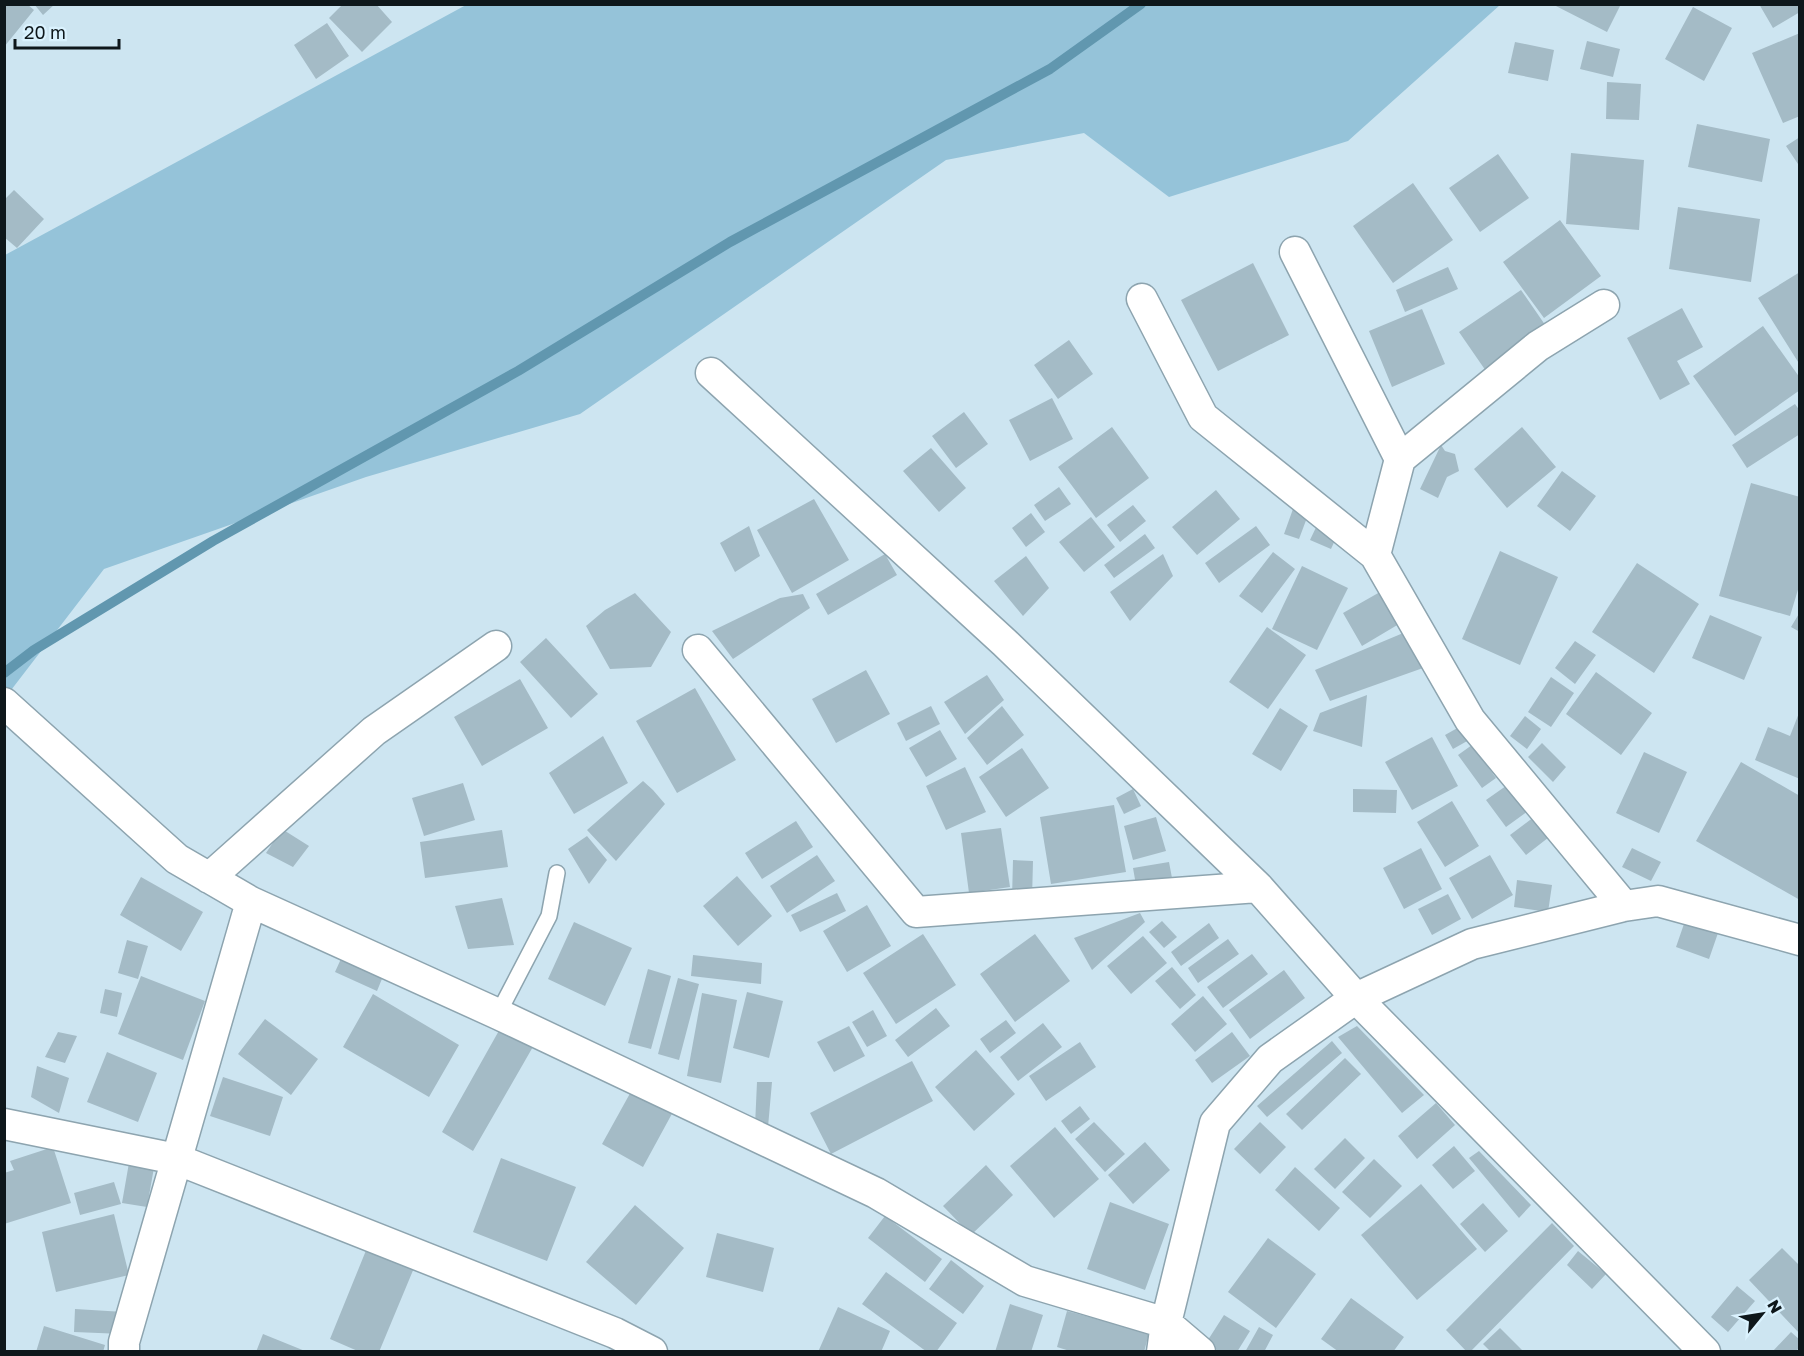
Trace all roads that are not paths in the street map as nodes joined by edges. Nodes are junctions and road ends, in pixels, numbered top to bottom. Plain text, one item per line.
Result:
1 (1295, 252) dead end
2 (1142, 299) dead end
3 (1604, 305) dead end
4 (711, 373) dead end
5 (1400, 459) junction
6 (1375, 555) junction
7 (495, 646) dead end
8 (698, 650) dead end
9 (4, 703) edge
10 (557, 873) dead end
11 (208, 878) junction
12 (1258, 887) junction
13 (251, 902) junction
14 (1624, 906) junction
15 (1800, 940) edge
16 (1356, 998) junction
17 (498, 1014) junction
18 (4, 1124) edge
19 (176, 1159) junction
20 (1164, 1337) edge
21 (124, 1352) edge
22 (652, 1352) edge
23 (1200, 1352) edge
24 (1705, 1352) edge

1 - 5 street
2 - 6 street
3 - 5 street
4 - 12 street
5 - 6 street
6 - 14 street
7 - 11 street
8 - 12 street
9 - 11 street
10 - 17 lane
11 - 13 street
12 - 16 street
13 - 17 street
13 - 19 street
14 - 15 street
14 - 16 street
16 - 20 street
16 - 24 street
17 - 20 street
18 - 19 street
19 - 21 street
19 - 22 street
20 - 23 street

